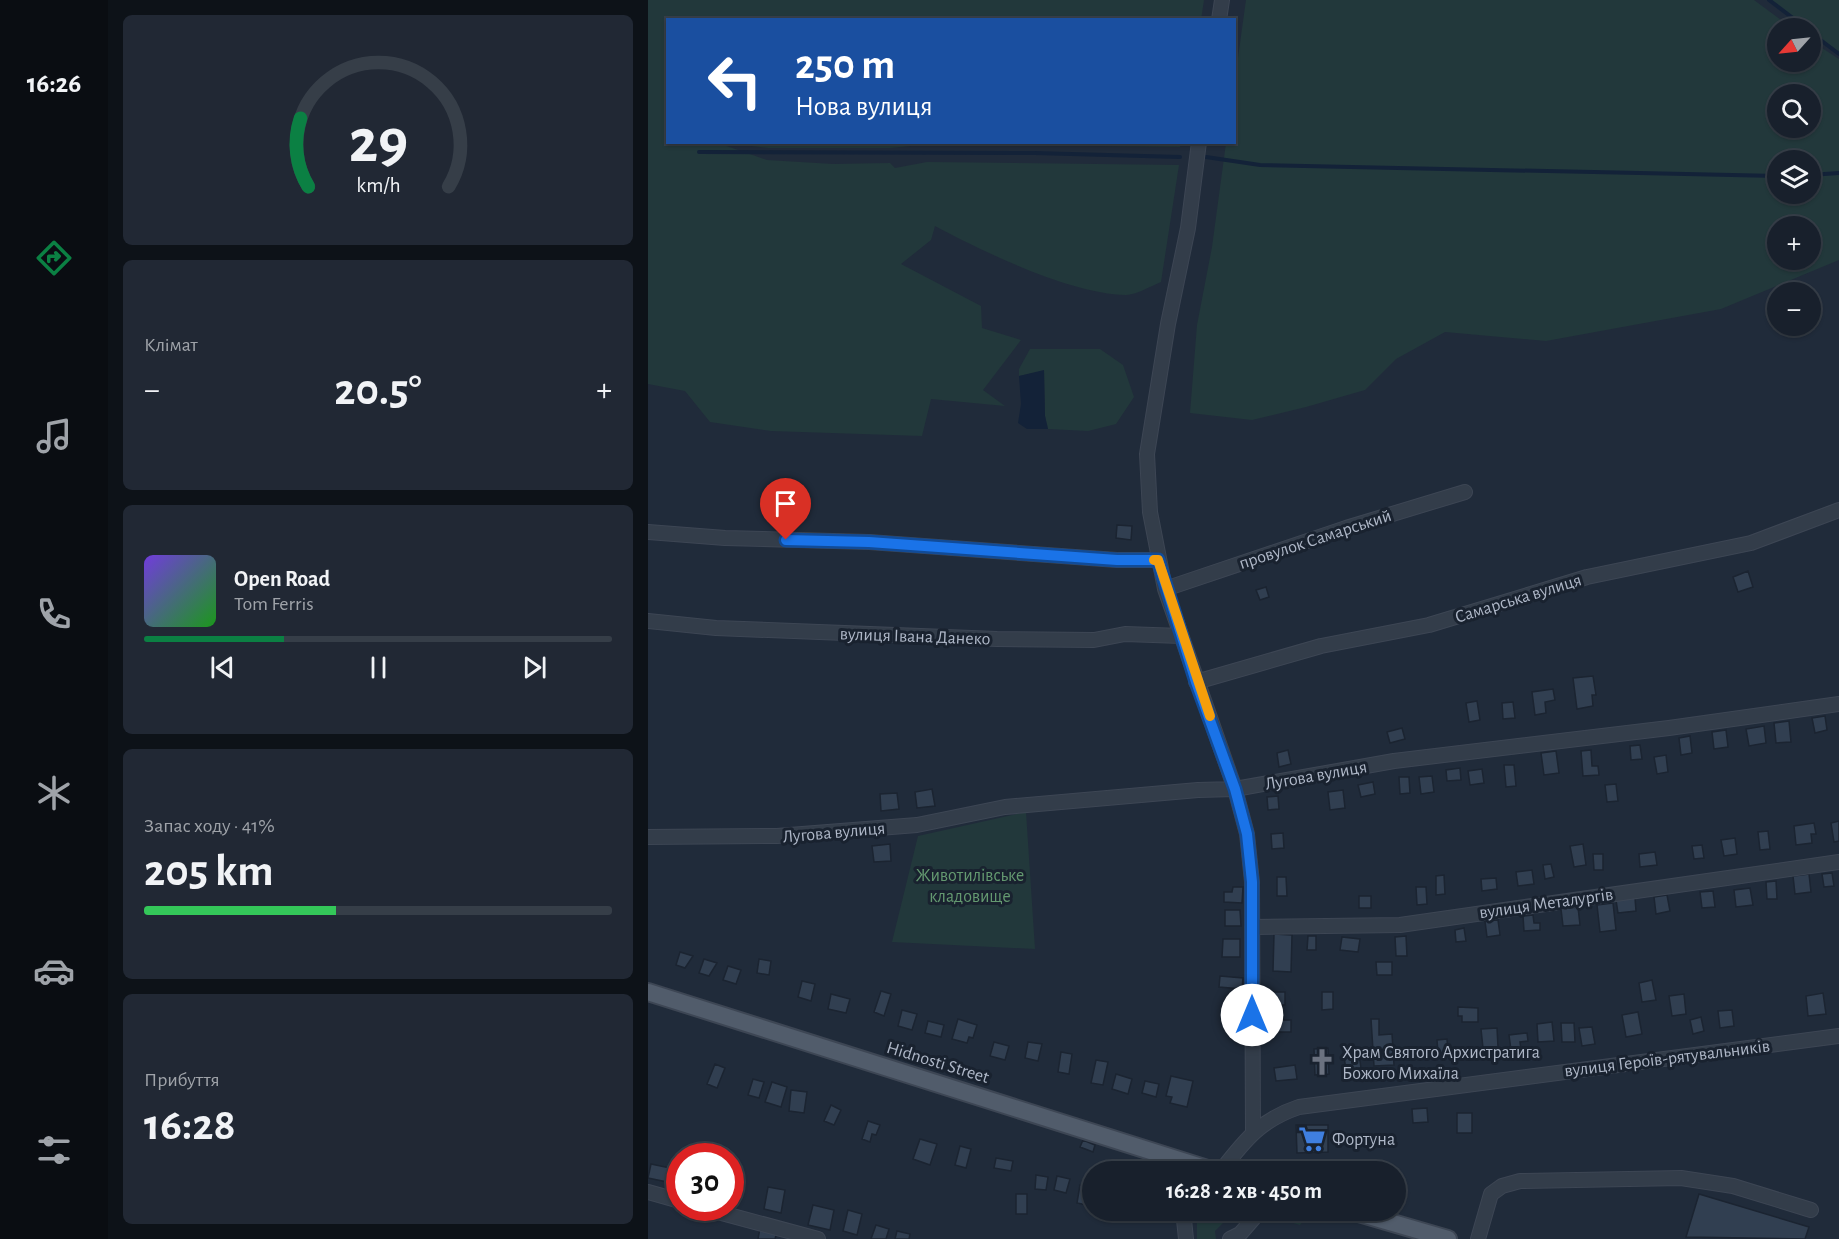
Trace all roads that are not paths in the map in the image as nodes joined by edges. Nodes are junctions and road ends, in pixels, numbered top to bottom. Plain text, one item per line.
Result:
1 (1222, 0) edge
2 (1219, 18) edge
3 (1199, 144) edge
4 (1465, 492) dead end
5 (1839, 510) edge
6 (648, 532) edge
7 (1158, 560) junction
8 (1165, 589) junction
9 (648, 621) edge
10 (1181, 636) junction
11 (1196, 682) junction
12 (1839, 704) edge
13 (1235, 789) junction
14 (648, 837) edge
15 (1839, 862) edge
16 (1252, 927) junction
17 (648, 992) edge
18 (1839, 1036) edge
19 (1253, 1132) junction
20 (1167, 1161) edge
21 (1228, 1161) edge
22 (648, 1192) edge
23 (666, 1197) edge
24 (1811, 1210) dead end
25 (744, 1219) edge
26 (1184, 1221) edge
27 (1251, 1221) edge
28 (1385, 1221) edge
29 (818, 1239) edge
30 (1186, 1239) edge
31 (1230, 1239) edge
32 (1448, 1239) edge
33 (1478, 1239) edge

1 - 2 street
3 - 7 street
4 - 8 street, провулок Самарський
5 - 11 street, Самарська вулиця
6 - 7 street
7 - 8 street
8 - 10 street
9 - 10 street, вулиця Івана Данеко
10 - 11 street
11 - 13 street
12 - 13 street, Лугова вулиця
13 - 14 street, Лугова вулиця
13 - 16 street
15 - 16 street, вулиця Металургів
16 - 19 street
17 - 20 main road, Hidnosti Street
18 - 19 street, вулиця Героїв-рятувальників
19 - 21 street, вулиця Героїв-рятувальників
22 - 23 street
24 - 33 street
25 - 29 street
26 - 30 street
27 - 31 street
28 - 32 main road

